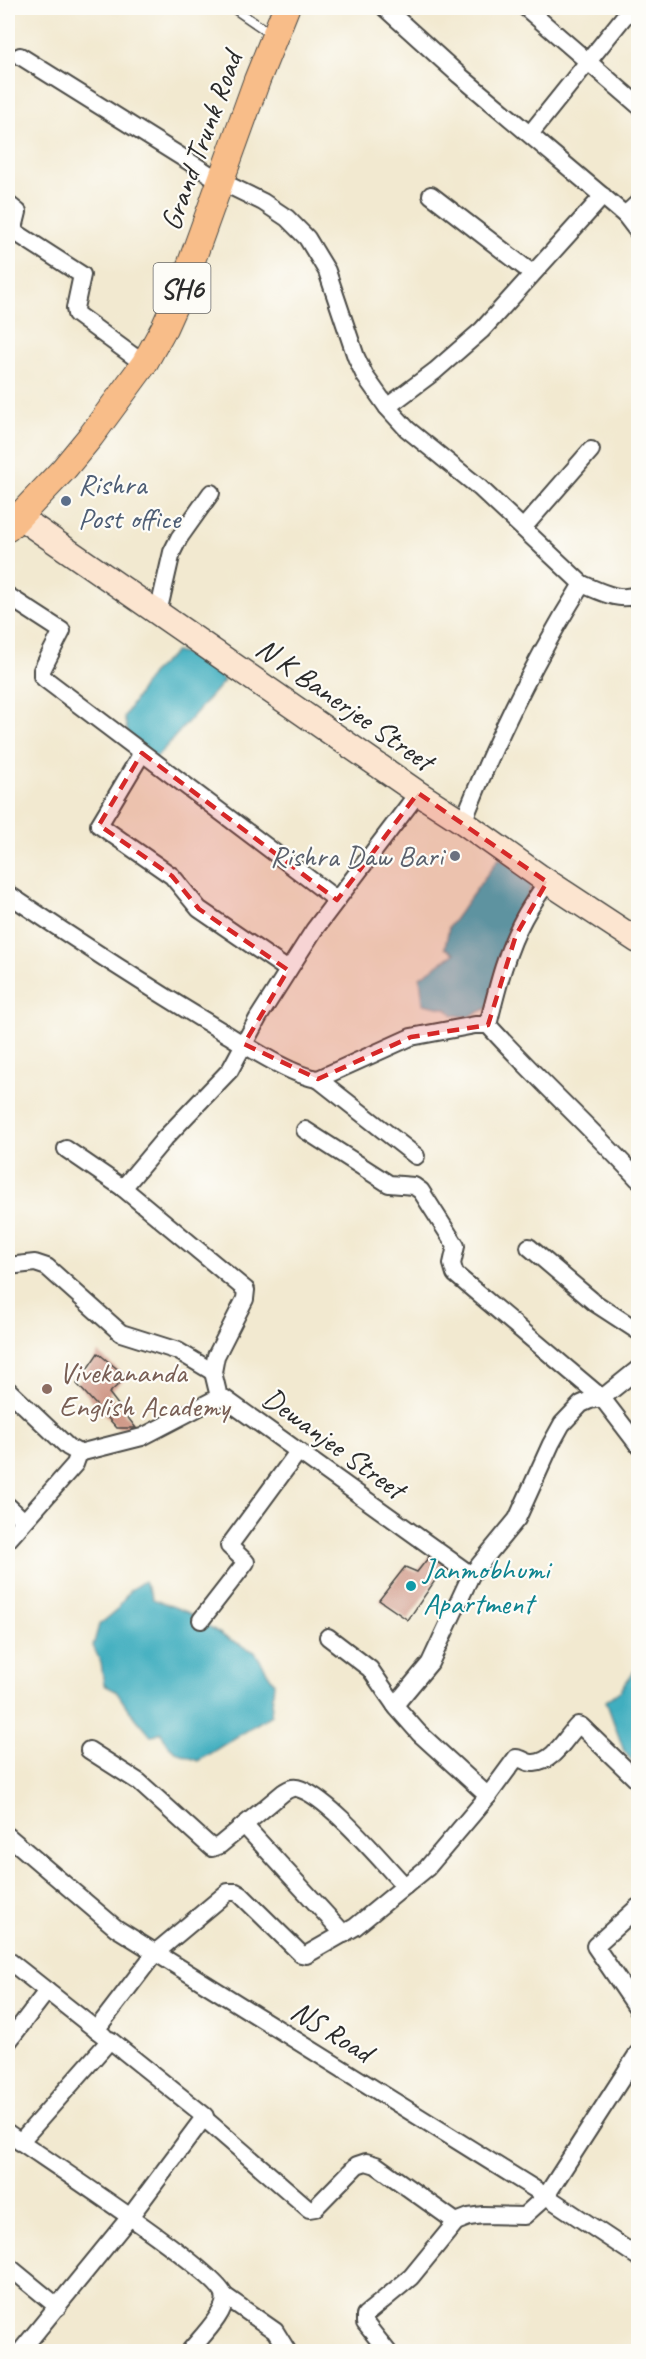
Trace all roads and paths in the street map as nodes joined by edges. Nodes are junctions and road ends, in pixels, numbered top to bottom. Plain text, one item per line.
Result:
1 (233, 8) edge
2 (286, 8) edge
3 (386, 8) edge
4 (526, 8) edge
5 (632, 15) edge
6 (274, 36) junction
7 (21, 56) dead end
8 (590, 60) junction
9 (639, 105) edge
10 (530, 134) junction
11 (220, 181) junction
12 (431, 195) dead end
13 (603, 196) junction
14 (639, 203) edge
15 (8, 204) edge
16 (626, 215) junction
17 (639, 232) edge
18 (532, 273) junction
19 (144, 364) junction
20 (387, 407) junction
21 (591, 450) dead end
22 (211, 493) dead end
23 (11, 517) edge
24 (523, 528) junction
25 (582, 584) junction
26 (639, 594) edge
27 (8, 596) edge
28 (158, 613) junction
29 (142, 753) junction
30 (418, 793) junction
31 (463, 822) junction
32 (547, 882) junction
33 (8, 894) edge
34 (337, 900) junction
35 (639, 941) edge
36 (288, 970) junction
37 (488, 1025) junction
38 (244, 1044) junction
39 (318, 1079) junction
40 (305, 1130) dead end
41 (66, 1149) dead end
42 (416, 1156) dead end
43 (639, 1179) edge
44 (123, 1188) junction
45 (529, 1247) dead end
46 (8, 1266) edge
47 (639, 1331) edge
48 (639, 1369) edge
49 (213, 1372) junction
50 (8, 1390) edge
51 (219, 1397) junction
52 (602, 1398) junction
53 (639, 1444) edge
54 (298, 1452) junction
55 (80, 1453) junction
56 (8, 1506) edge
57 (24, 1521) junction
58 (8, 1540) edge
59 (471, 1575) junction
60 (201, 1620) dead end
61 (328, 1637) dead end
62 (395, 1705) junction
63 (89, 1750) dead end
64 (639, 1781) edge
65 (488, 1796) junction
66 (244, 1825) junction
67 (8, 1836) edge
68 (405, 1886) junction
69 (639, 1907) edge
70 (344, 1934) junction
71 (155, 1953) junction
72 (8, 1960) edge
73 (47, 1991) junction
74 (639, 2009) edge
75 (103, 2035) junction
76 (8, 2042) edge
77 (639, 2053) edge
78 (204, 2119) junction
79 (14, 2137) edge
80 (546, 2196) junction
81 (129, 2218) junction
82 (456, 2222) junction
83 (639, 2257) edge
84 (8, 2266) edge
85 (225, 2296) junction
86 (58, 2307) junction
87 (20, 2352) edge
88 (189, 2352) edge
89 (288, 2352) edge
90 (388, 2352) edge

1 - 6 lane
2 - 6 main road, Grand Trunk Road / SH6
3 - 10 street
4 - 8 street
5 - 8 street
6 - 11 main road, Grand Trunk Road / SH6
7 - 11 street
8 - 9 street
8 - 10 street
10 - 13 street
11 - 19 main road, Grand Trunk Road / SH6
11 - 20 street
12 - 18 street
13 - 16 street
13 - 18 street
14 - 16 street
15 - 19 street
16 - 17 street
18 - 20 street
19 - 23 main road, Grand Trunk Road / SH6
20 - 24 street
21 - 24 street
22 - 28 street
23 - 28 street, N K Banerjee Street
24 - 25 street
25 - 26 street
25 - 31 street
27 - 29 street
28 - 30 street, N K Banerjee Street
29 - 34 street
29 - 36 street
30 - 31 street, N K Banerjee Street
30 - 34 street
31 - 32 street, N K Banerjee Street
32 - 35 street, N K Banerjee Street
32 - 37 street
33 - 38 street
34 - 36 street
36 - 38 street
37 - 39 street
37 - 43 street
38 - 39 street
38 - 44 street
39 - 42 street
40 - 52 street
41 - 44 street
44 - 49 street
45 - 47 street
46 - 49 street
48 - 52 street
49 - 51 street
50 - 55 street
51 - 54 street, Dewanjee Street
51 - 55 street, Dewanjee Street
52 - 53 street
52 - 59 street
54 - 59 street, Dewanjee Street
54 - 60 street
55 - 57 street
56 - 57 street
57 - 58 street
59 - 62 street
61 - 62 street
62 - 65 street
63 - 66 street
64 - 65 street
65 - 68 street
66 - 68 street
66 - 70 street
67 - 71 street, NS Road
68 - 70 street
69 - 74 street
70 - 71 street
71 - 75 street
71 - 80 street, NS Road
72 - 73 street
73 - 75 street
73 - 76 street
75 - 78 street
75 - 79 street
77 - 80 street
78 - 81 street
78 - 82 street
79 - 81 street
80 - 82 street
80 - 83 street, NS Road
81 - 85 street
81 - 86 street
82 - 90 street
84 - 86 street
85 - 88 street
85 - 89 street
86 - 87 street

